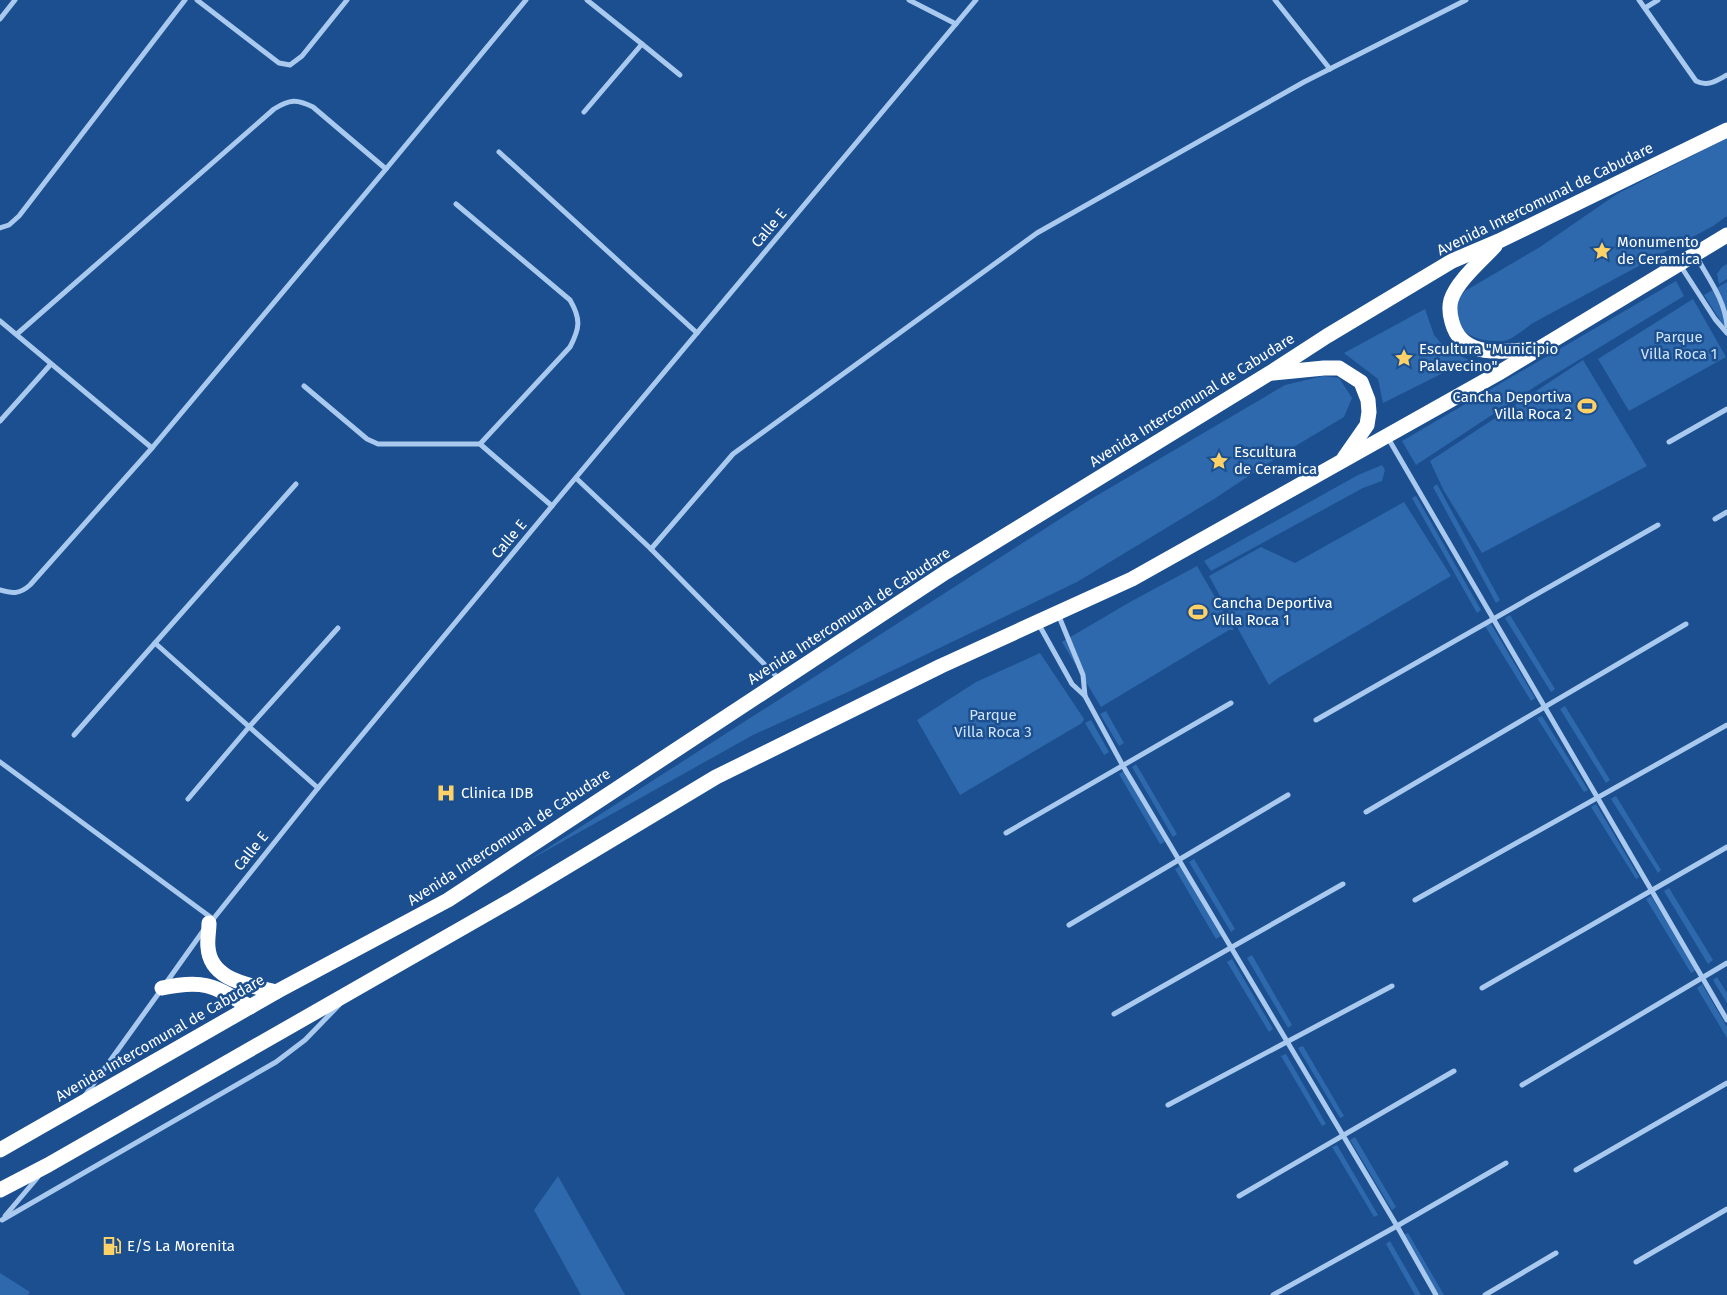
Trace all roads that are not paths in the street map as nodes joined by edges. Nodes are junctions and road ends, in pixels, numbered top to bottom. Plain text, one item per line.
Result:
1 (15, 0) edge
2 (185, 0) edge
3 (197, 0) edge
4 (347, 0) edge
5 (526, 0) edge
6 (587, 0) edge
7 (909, 0) edge
8 (976, 0) edge
9 (1275, 0) edge
10 (1466, 0) edge
11 (1639, 0) edge
12 (1658, 0) edge
13 (1645, 8) junction
14 (0, 19) edge
15 (956, 24) junction
16 (642, 44) junction
17 (1330, 69) junction
18 (680, 75) dead end
19 (1727, 76) edge
20 (584, 112) dead end
21 (1727, 130) edge
22 (498, 152) dead end
23 (386, 169) junction
24 (456, 204) dead end
25 (0, 228) edge
26 (1727, 236) edge
27 (1499, 241) junction
28 (1695, 255) junction
29 (1680, 264) junction
30 (0, 321) edge
31 (1727, 326) edge
32 (697, 333) junction
33 (1727, 333) edge
34 (16, 334) junction
35 (1539, 349) junction
36 (50, 364) junction
37 (1270, 373) junction
38 (304, 386) dead end
39 (1727, 409) edge
40 (0, 421) edge
41 (1387, 436) junction
42 (1669, 442) dead end
43 (480, 444) junction
44 (152, 448) junction
45 (1341, 461) junction
46 (576, 478) junction
47 (296, 484) dead end
48 (552, 506) junction
49 (1727, 512) edge
50 (1715, 519) dead end
51 (1658, 525) dead end
52 (651, 549) junction
53 (0, 590) edge
54 (1057, 613) junction
55 (1493, 619) junction
56 (1038, 622) junction
57 (1686, 624) dead end
58 (338, 628) dead end
59 (155, 643) junction
60 (781, 681) junction
61 (1085, 696) junction
62 (1231, 703) dead end
63 (1545, 707) junction
64 (1316, 720) dead end
65 (1727, 725) edge
66 (249, 727) junction
67 (74, 735) dead end
68 (0, 762) edge
69 (1123, 766) junction
70 (318, 788) junction
71 (1288, 795) dead end
72 (1598, 798) junction
73 (188, 799) dead end
74 (1366, 812) dead end
75 (1006, 834) dead end
76 (1727, 848) edge
77 (1179, 860) junction
78 (1343, 884) dead end
79 (1652, 890) junction
80 (1415, 900) dead end
81 (211, 921) junction
82 (1069, 925) dead end
83 (1231, 948) junction
84 (1727, 964) edge
85 (1702, 978) junction
86 (1392, 986) dead end
87 (162, 988) junction
88 (1482, 988) dead end
89 (355, 989) junction
90 (276, 992) junction
91 (250, 1007) junction
92 (1114, 1014) dead end
93 (1727, 1020) edge
94 (1287, 1042) junction
95 (1454, 1071) dead end
96 (1727, 1083) edge
97 (1522, 1085) dead end
98 (77, 1106) junction
99 (1168, 1106) dead end
100 (1342, 1136) junction
101 (0, 1150) edge
102 (1506, 1162) dead end
103 (48, 1165) junction
104 (1576, 1170) dead end
105 (0, 1190) edge
106 (1239, 1196) dead end
107 (1727, 1209) edge
108 (1, 1221) edge
109 (1397, 1226) junction
110 (1556, 1253) dead end
111 (1636, 1262) dead end
112 (1273, 1295) edge
113 (1436, 1295) edge
114 (1485, 1295) edge

1 - 14 street
2 - 25 street
3 - 4 street
5 - 23 street
6 - 16 street
7 - 15 street
8 - 15 street, Calle E
9 - 17 street
10 - 17 street
11 - 13 street
12 - 13 street
13 - 19 street
15 - 32 street, Calle E
16 - 18 street
16 - 20 street
17 - 52 street
21 - 27 highway, Avenida Intercomunal de Cabudare
22 - 32 street
23 - 34 street
23 - 44 street
24 - 43 street
26 - 28 highway
27 - 35 highway
27 - 37 highway, Avenida Intercomunal de Cabudare
28 - 29 highway
28 - 31 street
29 - 33 street
29 - 35 highway
30 - 34 street
32 - 46 street, Calle E
34 - 36 street
35 - 41 highway
36 - 40 street
36 - 44 street
37 - 45 highway
37 - 60 highway, Avenida Intercomunal de Cabudare
38 - 43 street
39 - 42 street
41 - 45 highway
41 - 55 street
43 - 48 street
44 - 53 street
45 - 54 highway
46 - 48 street, Calle E
46 - 52 street
47 - 59 street
48 - 70 street, Calle E
49 - 50 street
51 - 55 street
52 - 60 street
54 - 56 highway
54 - 61 street
55 - 63 street
55 - 64 street
56 - 61 street
56 - 89 highway
57 - 63 street
58 - 66 street
59 - 66 street
59 - 67 street
60 - 90 highway, Avenida Intercomunal de Cabudare
61 - 69 street
62 - 69 street
63 - 72 street
63 - 74 street
65 - 72 street
66 - 70 street
66 - 73 street
68 - 81 street
69 - 75 street
69 - 77 street
70 - 81 street, Calle E
71 - 77 street
72 - 79 street
72 - 80 street
76 - 79 street
77 - 82 street
77 - 83 street
78 - 83 street
79 - 85 street
79 - 88 street
81 - 87 street, Calle E
81 - 90 highway
83 - 92 street
83 - 94 street
84 - 85 street
85 - 93 street
85 - 97 street
86 - 94 street
87 - 91 highway
87 - 98 street, Calle E
89 - 103 highway
89 - 108 street
90 - 91 highway, Avenida Intercomunal de Cabudare
91 - 98 highway, Avenida Intercomunal de Cabudare
94 - 99 street
94 - 100 street
95 - 100 street
96 - 104 street
98 - 101 highway, Avenida Intercomunal de Cabudare
100 - 106 street
100 - 109 street
102 - 109 street
103 - 105 highway
103 - 108 street
107 - 111 street
109 - 112 street
109 - 113 street
110 - 114 street

